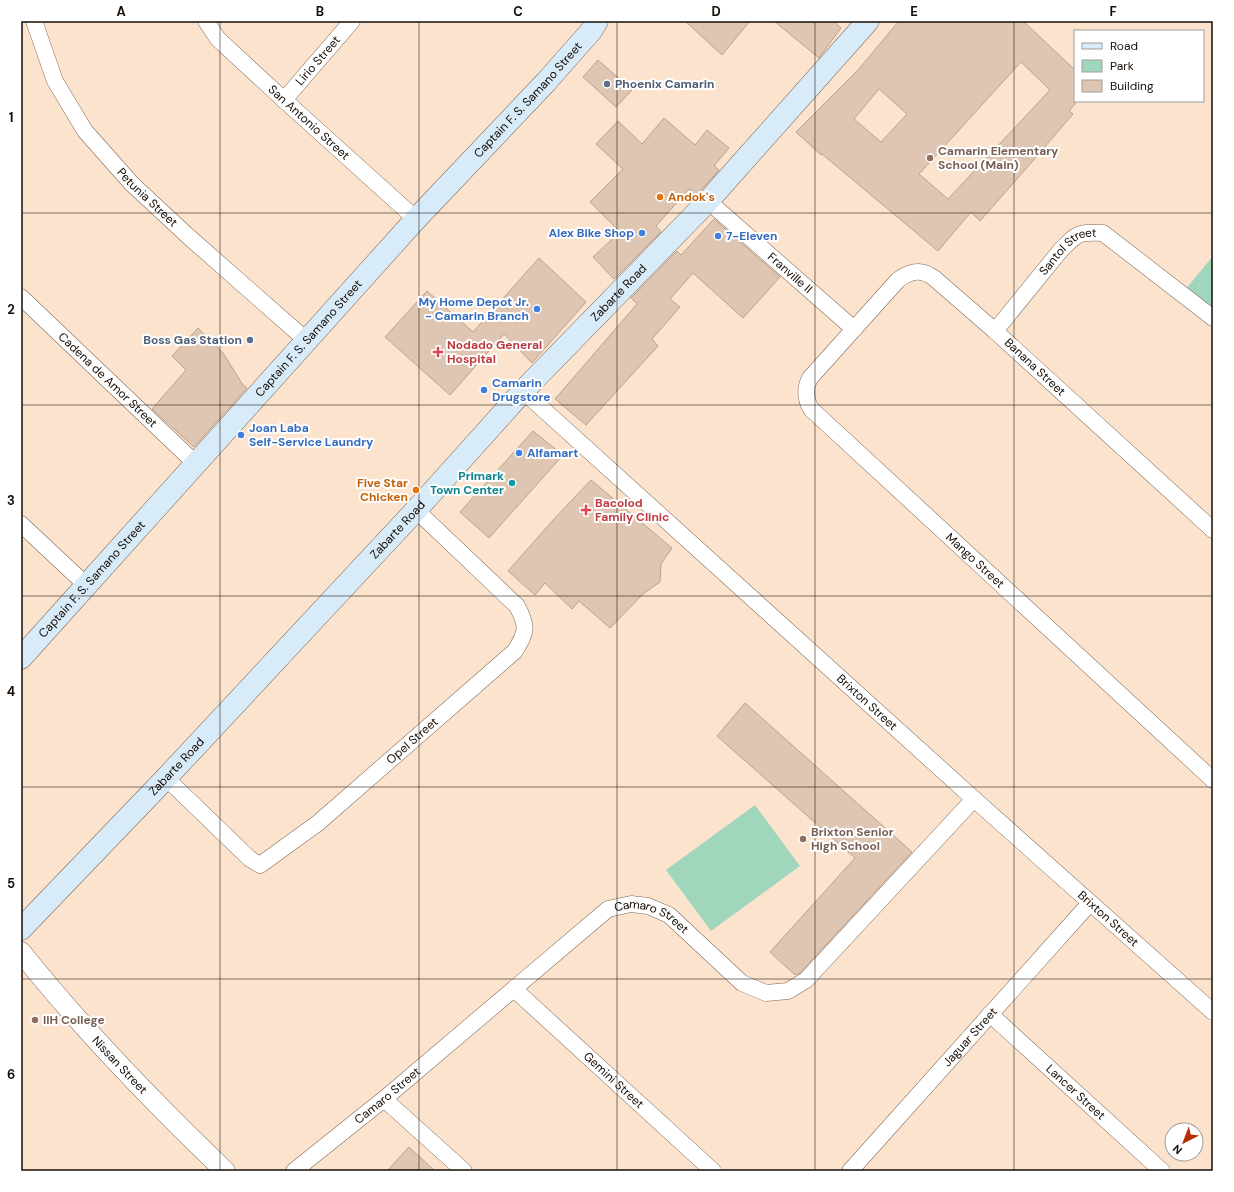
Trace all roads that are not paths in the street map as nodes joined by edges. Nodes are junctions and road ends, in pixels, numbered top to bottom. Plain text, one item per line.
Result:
1 (34, 21) edge
2 (206, 21) edge
3 (352, 21) edge
4 (597, 21) edge
5 (861, 24) edge
6 (284, 100) junction
7 (708, 201) junction
8 (416, 218) junction
9 (21, 297) edge
10 (1213, 318) edge
11 (854, 329) junction
12 (995, 331) junction
13 (306, 340) junction
14 (523, 391) junction
15 (195, 464) junction
16 (416, 510) junction
17 (21, 524) edge
18 (1213, 530) edge
19 (86, 585) junction
20 (21, 658) edge
21 (166, 778) junction
22 (1213, 780) edge
23 (974, 799) junction
24 (1090, 903) junction
25 (21, 929) edge
26 (21, 952) edge
27 (514, 990) junction
28 (1213, 1012) edge
29 (990, 1014) junction
30 (384, 1099) junction
31 (225, 1171) edge
32 (294, 1171) edge
33 (464, 1171) edge
34 (713, 1171) edge
35 (850, 1171) edge
36 (1162, 1171) edge

1 - 13 street, Petunia Street
2 - 6 street, San Antonio Street
3 - 6 street, Lirio Street
4 - 8 main road, Captain F. S. Samano Street
5 - 7 main road, Zabarte Road
6 - 8 street, San Antonio Street
7 - 11 street, Franville II
7 - 14 main road, Zabarte Road
8 - 13 main road, Captain F. S. Samano Street
9 - 15 street, Cadena de Amor Street
10 - 12 street, Santol Street
11 - 12 street, Banana Street
11 - 22 street, Mango Street
12 - 18 street, Banana Street
13 - 15 main road, Captain F. S. Samano Street
14 - 16 main road, Zabarte Road
14 - 23 street, Brixton Street
15 - 19 main road, Captain F. S. Samano Street
16 - 21 main road, Zabarte Road
16 - 21 street, Opel Street
17 - 19 street
19 - 20 main road, Captain F. S. Samano Street
21 - 25 main road, Zabarte Road
23 - 24 street, Brixton Street
23 - 27 street, Camaro Street
24 - 28 street, Brixton Street
24 - 29 street, Jaguar Street
26 - 31 street, Nissan Street
27 - 30 street, Camaro Street
27 - 34 street, Gemini Street
29 - 35 street, Jaguar Street
29 - 36 street, Lancer Street
30 - 32 street, Camaro Street
30 - 33 street

